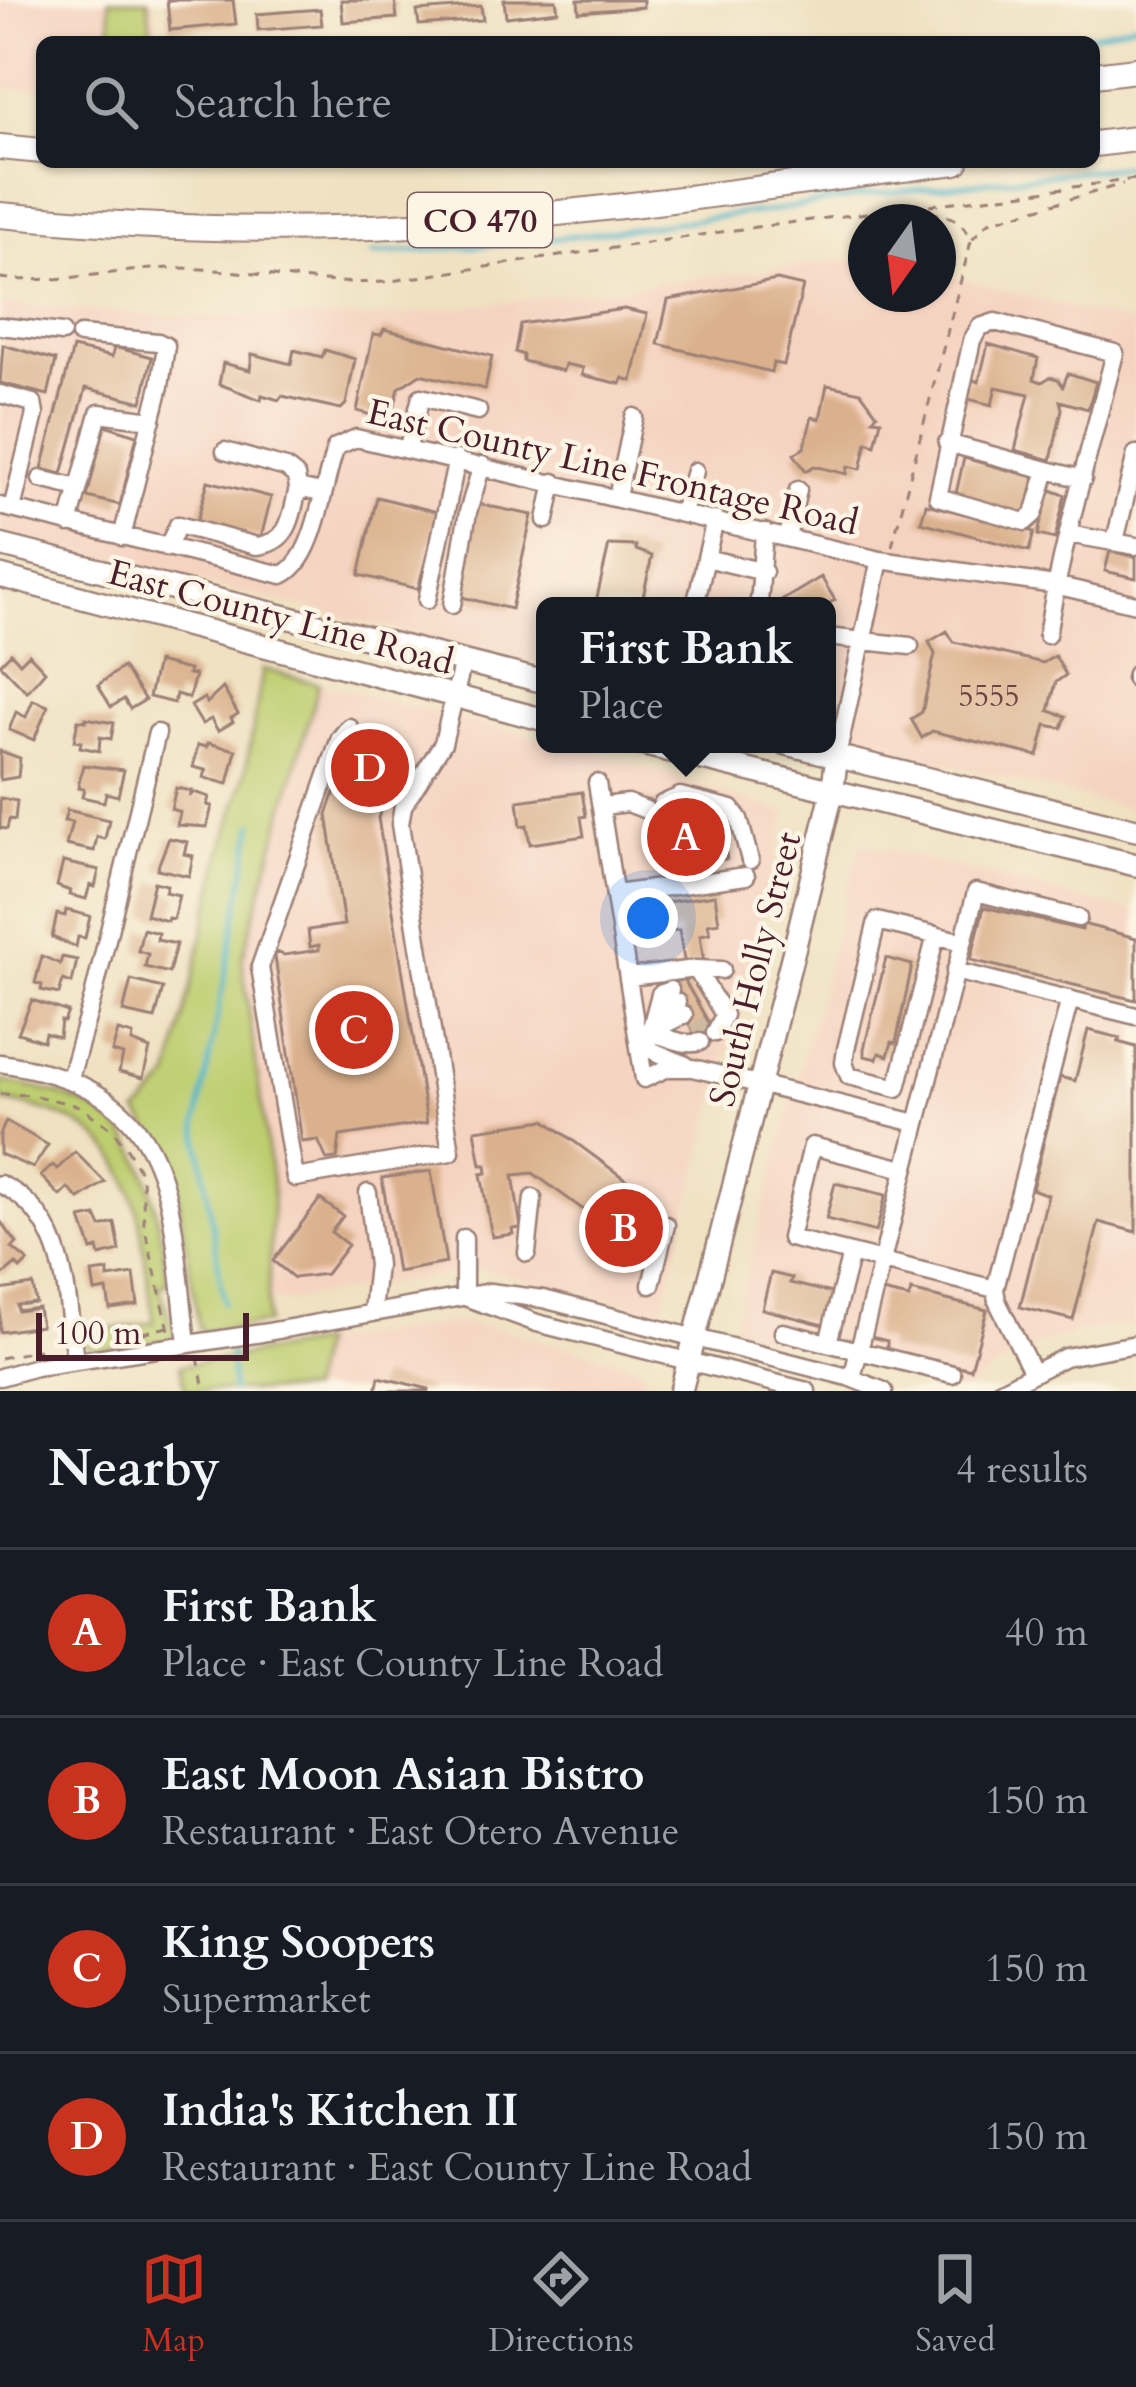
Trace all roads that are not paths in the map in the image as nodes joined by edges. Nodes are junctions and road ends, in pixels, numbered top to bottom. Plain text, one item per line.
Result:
1 (1136, 70) edge
2 (1100, 74) edge
3 (1136, 139) edge
4 (1100, 143) edge
5 (0, 147) edge
6 (36, 150) edge
7 (909, 168) edge
8 (0, 215) edge
9 (0, 326) edge
10 (0, 394) edge
11 (478, 411) dead end
12 (634, 417) dead end
13 (152, 420) junction
14 (947, 443) junction
15 (408, 447) junction
16 (225, 451) dead end
17 (1136, 454) edge
18 (457, 459) junction
19 (482, 465) junction
20 (1047, 470) junction
21 (695, 471) dead end
22 (41, 479) dead end
23 (1083, 479) junction
24 (554, 482) junction
25 (78, 488) junction
26 (298, 488) junction
27 (798, 490) dead end
28 (321, 494) junction
29 (617, 497) junction
30 (6, 508) edge
31 (683, 513) junction
32 (546, 520) dead end
33 (715, 520) junction
34 (69, 524) junction
35 (764, 532) junction
36 (1068, 534) junction
37 (122, 537) junction
38 (787, 538) junction
39 (1115, 541) junction
40 (0, 545) edge
41 (1136, 545) edge
42 (167, 548) junction
43 (706, 558) junction
44 (880, 560) junction
45 (764, 572) junction
46 (0, 576) edge
47 (1055, 585) junction
48 (697, 597) edge
49 (760, 597) edge
50 (428, 600) dead end
51 (1136, 604) edge
52 (452, 605) dead end
53 (1047, 634) dead end
54 (836, 639) edge
55 (862, 643) junction
56 (910, 646) dead end
57 (463, 661) junction
58 (536, 680) edge
59 (454, 697) junction
60 (536, 718) edge
61 (349, 727) dead end
62 (157, 733) dead end
63 (676, 753) edge
64 (824, 753) edge
65 (837, 756) junction
66 (597, 784) dead end
67 (832, 793) junction
68 (603, 806) junction
69 (1136, 830) edge
70 (1136, 865) edge
71 (616, 894) junction
72 (1078, 918) dead end
73 (936, 935) junction
74 (963, 942) junction
75 (722, 970) dead end
76 (956, 971) junction
77 (628, 977) junction
78 (1070, 999) junction
79 (697, 1003) junction
80 (1136, 1016) edge
81 (648, 1034) junction
82 (0, 1064) edge
83 (693, 1068) junction
84 (70, 1078) junction
85 (759, 1085) junction
86 (916, 1123) junction
87 (904, 1169) junction
88 (0, 1184) edge
89 (368, 1193) dead end
90 (533, 1198) dead end
91 (666, 1225) dead end
92 (464, 1238) dead end
93 (526, 1253) dead end
94 (851, 1253) junction
95 (881, 1261) junction
96 (651, 1285) dead end
97 (995, 1289) junction
98 (464, 1297) junction
99 (372, 1311) junction
100 (783, 1332) dead end
101 (695, 1338) junction
102 (828, 1343) junction
103 (1136, 1344) edge
104 (193, 1351) junction
105 (859, 1351) junction
106 (75, 1360) junction
107 (688, 1363) junction
108 (1032, 1371) junction
109 (952, 1375) dead end
110 (0, 1377) edge
111 (852, 1378) junction
112 (681, 1391) edge
113 (808, 1391) edge
114 (884, 1391) edge
115 (999, 1391) edge

1 - 2 highway
3 - 4 highway
5 - 6 highway
7 - 8 highway, CO 470
9 - 13 street
10 - 30 street
11 - 15 street
12 - 29 street
13 - 25 street
13 - 37 street
14 - 20 street
14 - 20 street
14 - 23 street
15 - 18 street, East County Line Frontage Road
15 - 28 street, East County Line Frontage Road
16 - 26 street
17 - 39 street
18 - 19 street, East County Line Frontage Road
18 - 50 street
19 - 24 street, East County Line Frontage Road
19 - 52 street
20 - 23 street
21 - 31 street
22 - 25 street
23 - 36 street
24 - 29 street, East County Line Frontage Road
24 - 32 street
25 - 34 street
26 - 28 street
26 - 42 street
27 - 38 street
28 - 42 street, East County Line Frontage Road
29 - 31 street, East County Line Frontage Road
30 - 34 street, East County Line Frontage Road
31 - 33 street, East County Line Frontage Road
33 - 35 street, East County Line Frontage Road
33 - 43 street
34 - 37 street, East County Line Frontage Road
35 - 38 street, East County Line Frontage Road
35 - 45 street
36 - 39 street
36 - 47 street
37 - 42 street, East County Line Frontage Road
38 - 44 street, East County Line Frontage Road
39 - 41 street
40 - 57 main road, East County Line Road
43 - 45 street
43 - 48 street
44 - 47 street, East County Line Frontage Road
44 - 55 street, South Holly Street
45 - 49 street
46 - 59 main road, East County Line Road
47 - 51 street, East County Line Frontage Road
47 - 53 street
54 - 55 street
55 - 56 street
55 - 65 street, South Holly Street
57 - 58 main road, East County Line Road
57 - 59 street
59 - 60 main road, East County Line Road
59 - 61 street
62 - 84 street
63 - 67 main road
64 - 65 main road
65 - 67 main road, South Holly Street
65 - 69 main road
66 - 68 street
67 - 70 main road
67 - 85 main road, South Holly Street
68 - 71 street
68 - 71 street
71 - 77 street
72 - 74 street
73 - 73 street
73 - 74 street
74 - 76 street
75 - 79 street
76 - 78 street
76 - 86 street
77 - 79 street
77 - 81 street
78 - 80 street
78 - 97 street
79 - 81 street
79 - 81 street
81 - 83 street
81 - 83 street
82 - 84 street
83 - 85 street
84 - 104 street
85 - 86 street
85 - 101 main road, South Holly Street
86 - 87 street
87 - 94 street
87 - 95 street
88 - 106 street
89 - 99 street
90 - 93 street
91 - 96 street
92 - 98 street
94 - 95 street
94 - 102 street
95 - 97 street
95 - 105 street
97 - 108 street
98 - 99 street
98 - 101 street
98 - 107 street
99 - 104 street
100 - 102 street
101 - 107 main road, South Holly Street
101 - 111 street
102 - 105 street
103 - 108 street
104 - 106 street
105 - 109 street
105 - 111 street
106 - 110 street
107 - 112 main road, South Holly Street
107 - 113 street
108 - 115 street
111 - 114 street

